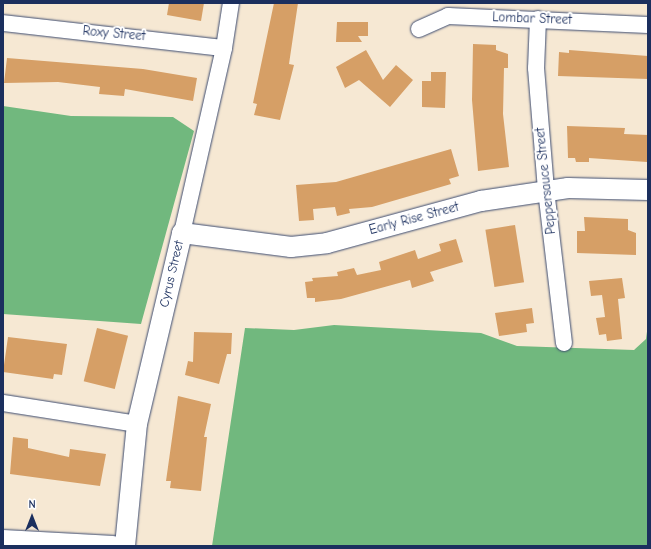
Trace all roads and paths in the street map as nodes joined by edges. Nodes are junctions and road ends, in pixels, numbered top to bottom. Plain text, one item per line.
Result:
1 (231, 3) edge
2 (538, 19) junction
3 (3, 24) edge
4 (648, 25) edge
5 (419, 29) dead end
6 (224, 48) junction
7 (546, 190) junction
8 (648, 190) edge
9 (182, 233) junction
10 (564, 343) dead end
11 (3, 404) edge
12 (137, 424) junction
13 (3, 540) edge
14 (113, 546) edge
15 (125, 546) edge

1 - 6 street, Cyrus Street
2 - 4 street, Lombar Street
2 - 5 street, Lombar Street
2 - 7 street, Peppersauce Street
3 - 6 street, Roxy Street
6 - 9 street, Cyrus Street
7 - 8 street, Early Rise Street
7 - 9 street, Early Rise Street
7 - 10 street, Peppersauce Street
9 - 12 street, Cyrus Street
11 - 12 street
12 - 15 street, Cyrus Street
13 - 14 street

